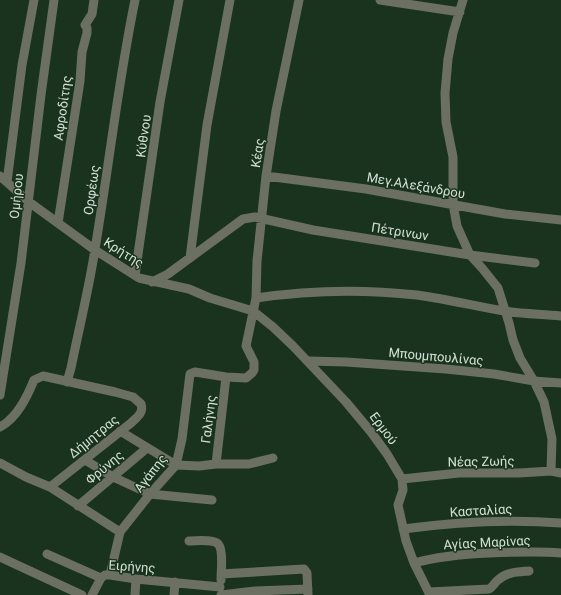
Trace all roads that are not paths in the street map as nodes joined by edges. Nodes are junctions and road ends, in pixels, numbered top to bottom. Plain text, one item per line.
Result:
1 (34, 0) edge
2 (54, 0) edge
3 (94, 0) edge
4 (135, 0) edge
5 (179, 0) edge
6 (230, 0) edge
7 (299, 0) edge
8 (380, 0) edge
9 (463, 0) edge
10 (460, 12) junction
11 (266, 176) junction
12 (3, 179) edge
13 (29, 202) junction
14 (453, 204) junction
15 (262, 219) junction
16 (561, 220) edge
17 (58, 223) junction
18 (95, 250) junction
19 (470, 255) junction
20 (190, 258) junction
21 (535, 263) dead end
22 (135, 275) junction
23 (152, 282) junction
24 (256, 298) junction
25 (253, 311) junction
26 (505, 311) junction
27 (561, 316) edge
28 (308, 361) junction
29 (226, 377) junction
30 (534, 381) junction
31 (67, 382) junction
32 (561, 383) edge
33 (0, 395) edge
34 (0, 427) edge
35 (120, 431) junction
36 (147, 448) junction
37 (273, 458) dead end
38 (85, 460) junction
39 (0, 463) edge
40 (216, 464) junction
41 (176, 465) junction
42 (551, 471) junction
43 (561, 473) edge
44 (113, 477) junction
45 (402, 479) junction
46 (50, 487) junction
47 (150, 494) junction
48 (212, 500) dead end
49 (78, 506) junction
50 (561, 523) edge
51 (403, 529) junction
52 (120, 532) junction
53 (189, 541) dead end
54 (47, 554) dead end
55 (561, 554) edge
56 (0, 556) edge
57 (414, 563) junction
58 (528, 571) dead end
59 (221, 574) junction
60 (106, 576) junction
61 (136, 579) junction
62 (175, 582) junction
63 (221, 592) edge
64 (308, 592) edge
65 (430, 594) edge
66 (82, 595) edge
67 (92, 595) edge
68 (134, 595) edge
69 (174, 595) edge

1 - 12 street
2 - 13 street, Ομήρου
3 - 17 street, Αφροδίτης
4 - 18 street, Ορφέως
5 - 22 street, Κύθνου
6 - 20 street
7 - 11 street, Κέας
8 - 10 street
9 - 10 street
10 - 14 street
11 - 14 street, Μεγ.Αλεξάνδρου
11 - 15 street, Κέας
12 - 13 street, Κρήτης
13 - 17 street, Κρήτης
13 - 33 street, Ομήρου
14 - 16 street, Μεγ.Αλεξάνδρου
14 - 19 street
15 - 19 street, Πέτρινων
15 - 20 street, Πέτρινων
15 - 24 street, Κέας
17 - 18 street, Κρήτης
18 - 22 street, Κρήτης
18 - 31 street, Ορφέως
19 - 21 street, Πέτρινων
19 - 26 street
20 - 23 street, Πέτρινων
22 - 23 street, Κρήτης
23 - 25 street, Κρήτης
24 - 25 street, Κέας
24 - 26 street
25 - 28 street, Ερμού
25 - 29 street, Κέας
26 - 27 street
26 - 30 street
28 - 30 street, Μπουμπουλίνας
28 - 45 street, Ερμού
29 - 40 street, Γαλήνης
29 - 41 street, Αγάπης
30 - 32 street, Μπουμπουλίνας
30 - 42 street
31 - 34 street
31 - 35 street, Δήμητρας
35 - 36 street
35 - 38 street, Δήμητρας
36 - 41 street
36 - 44 street, Φρύνης
37 - 40 street
38 - 44 street
38 - 46 street, Δήμητρας
39 - 46 street
40 - 41 street
41 - 47 street, Αγάπης
42 - 43 street, Νέας Ζωής
42 - 45 street, Νέας Ζωής
44 - 47 street
44 - 49 street, Φρύνης
45 - 51 street
46 - 49 street
47 - 48 street
47 - 52 street, Αγάπης
49 - 52 street
50 - 51 street, Κασταλίας
51 - 57 street
52 - 60 street, Αγάπης
53 - 59 street
54 - 60 street, Ειρήνης
55 - 57 street, Αγίας Μαρίνας
56 - 66 street
57 - 65 street
58 - 65 street
59 - 63 street
59 - 64 street
60 - 61 street, Ειρήνης
60 - 67 street, Αγάπης
61 - 62 street, Ειρήνης
61 - 68 street
62 - 63 street, Ειρήνης
62 - 69 street
63 - 64 street, Ειρήνης

